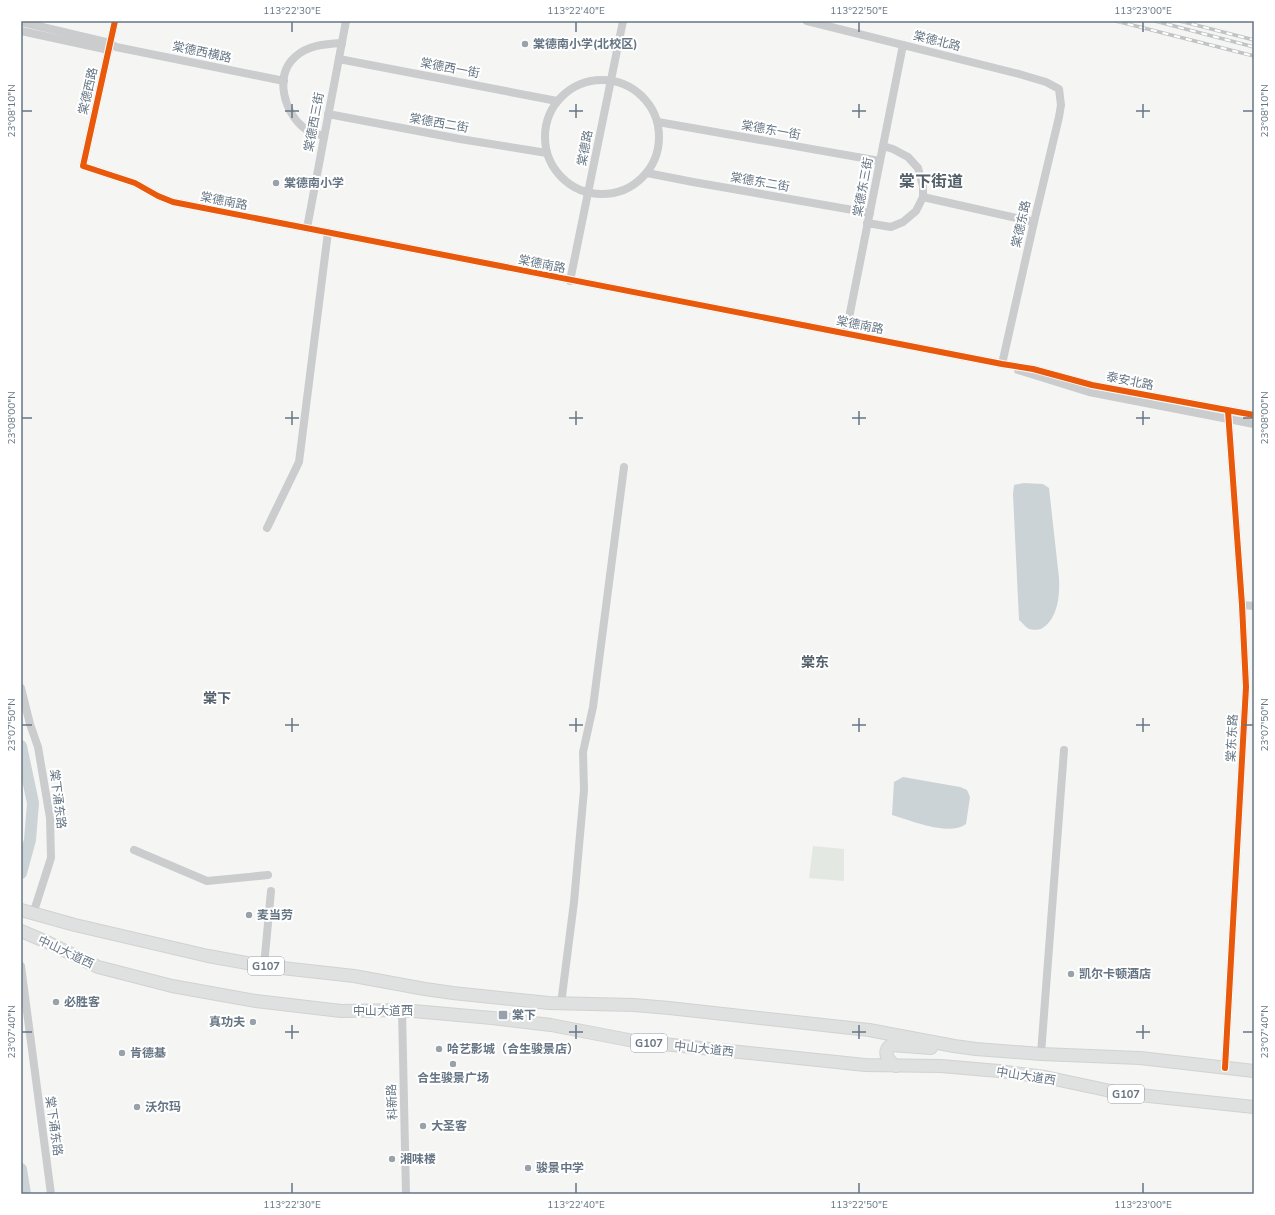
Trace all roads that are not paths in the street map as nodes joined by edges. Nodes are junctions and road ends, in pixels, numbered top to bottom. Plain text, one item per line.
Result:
1 (115, 21) edge
2 (346, 21) edge
3 (623, 21) edge
4 (807, 21) edge
5 (21, 22) edge
6 (21, 31) edge
7 (342, 43) junction
8 (903, 45) junction
9 (112, 47) junction
10 (339, 59) junction
11 (611, 80) junction
12 (284, 81) junction
13 (1059, 89) joint
14 (557, 101) junction
15 (328, 114) junction
16 (658, 122) junction
17 (324, 136) junction
18 (883, 146) junction
19 (547, 153) junction
20 (880, 161) junction
21 (83, 166) joint
22 (647, 173) junction
23 (588, 193) junction
24 (923, 197) junction
25 (870, 213) junction
26 (1034, 222) junction
27 (868, 223) junction
28 (307, 228) junction
29 (328, 232) junction
30 (570, 281) junction
31 (846, 333) junction
32 (1002, 364) junction
33 (1228, 415) junction
34 (1254, 415) edge
35 (1254, 424) edge
36 (624, 467) dead end
37 (267, 528) dead end
38 (1242, 605) junction
39 (1254, 606) edge
40 (21, 688) edge
41 (1064, 750) dead end
42 (134, 850) dead end
43 (268, 875) dead end
44 (271, 891) dead end
45 (25, 911) edge
46 (21, 931) edge
47 (21, 966) edge
48 (264, 966) junction
49 (562, 1004) junction
50 (402, 1010) junction
51 (954, 1046) junction
52 (1041, 1054) junction
53 (896, 1066) junction
54 (1225, 1068) junction
55 (1254, 1071) edge
56 (1254, 1107) edge
57 (51, 1194) edge
58 (406, 1194) edge

1 - 9 street, 棠德西路
2 - 7 street, 棠德西三街
3 - 11 street, 棠德路
4 - 8 street, 棠德北路
5 - 9 street
6 - 9 street
7 - 10 street, 棠德西三街
7 - 12 street
8 - 13 street, 棠德北路
8 - 18 street, 棠德东三街
9 - 12 street, 棠德西横路
9 - 21 street, 棠德西路
10 - 14 street, 棠德西一街
10 - 15 street, 棠德西三街
11 - 14 street
11 - 16 street
11 - 23 street, 棠德路
12 - 17 street
13 - 26 street, 棠德东路
14 - 19 street
15 - 17 street, 棠德西三街
15 - 19 street, 棠德西二街
16 - 20 street, 棠德东一街
16 - 22 street
17 - 28 street, 棠德西三街
18 - 20 street, 棠德东三街
18 - 24 street
19 - 23 street
20 - 25 street, 棠德东三街
21 - 28 street, 棠德南路
22 - 23 street
22 - 25 street, 棠德东二街
23 - 30 street, 棠德路
24 - 26 street
24 - 27 street
25 - 27 street, 棠德东三街
26 - 32 street, 棠德东路
27 - 31 street, 棠德东三街
28 - 29 street, 棠德南路
29 - 30 street, 棠德南路
29 - 37 street
30 - 31 street, 棠德南路
31 - 32 street, 棠德南路
32 - 33 street, 泰安北路
33 - 34 street, 泰安北路
33 - 35 street, 泰安北路
33 - 38 street, 棠东东路
36 - 49 street
38 - 39 street
38 - 54 street, 棠东东路
40 - 45 street, 棠下涌东路
41 - 52 street
42 - 43 street
44 - 48 street
45 - 48 highway, 中山大道西 / G107
46 - 50 highway, 中山大道西 / G107
47 - 57 street, 棠下涌东路
48 - 49 highway, 中山大道西 / G107
49 - 51 highway, 中山大道西 / G107
50 - 53 highway, 中山大道西 / G107
50 - 58 street, 科新路
51 - 52 highway, 中山大道西 / G107
51 - 53 highway
52 - 54 highway, 中山大道西 / G107
53 - 56 highway, 中山大道西 / G107
54 - 55 highway, 中山大道西 / G107

